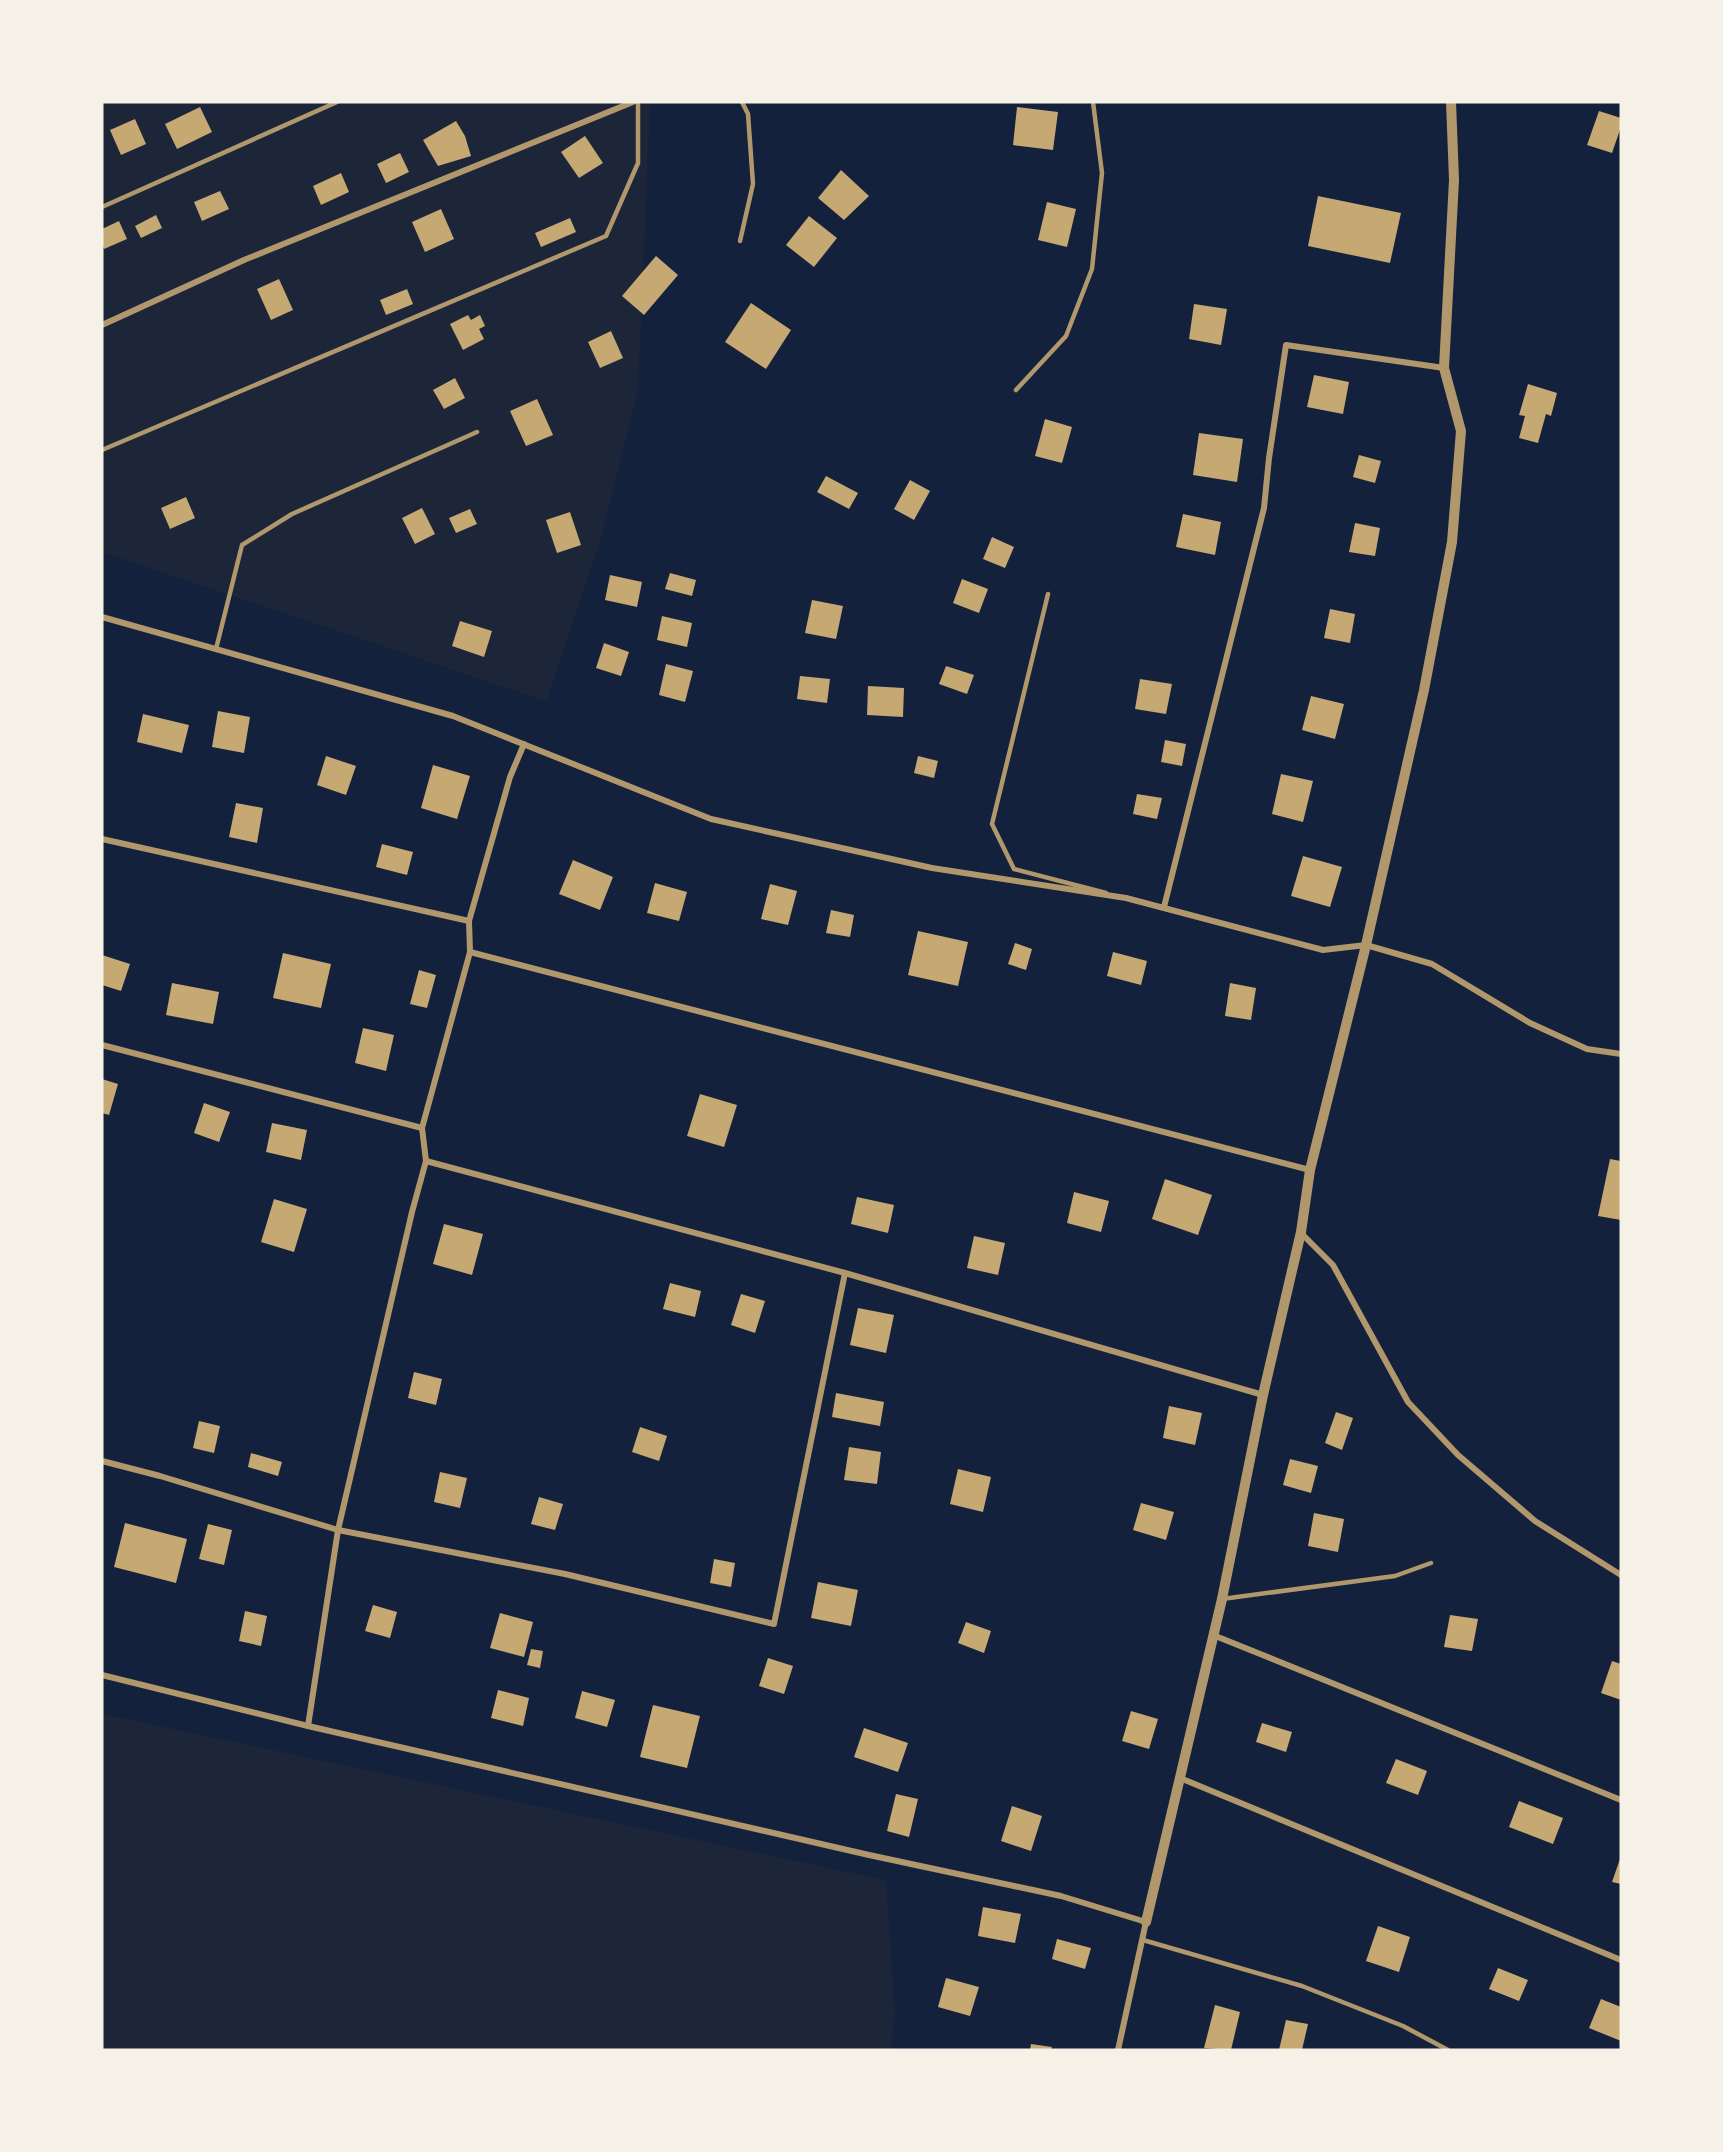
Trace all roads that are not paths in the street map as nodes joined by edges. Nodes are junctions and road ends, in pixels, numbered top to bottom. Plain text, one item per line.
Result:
1 (337, 102) edge
2 (633, 102) edge
3 (638, 102) edge
4 (742, 102) edge
5 (1093, 102) edge
6 (1451, 102) edge
7 (102, 207) edge
8 (741, 241) dead end
9 (102, 325) edge
10 (1444, 368) junction
11 (1016, 390) dead end
12 (477, 432) dead end
13 (102, 450) edge
14 (1048, 594) dead end
15 (102, 617) edge
16 (216, 649) junction
17 (524, 744) junction
18 (102, 839) edge
19 (1126, 898) junction
20 (1164, 907) junction
21 (469, 921) junction
22 (1366, 945) junction
23 (470, 952) junction
24 (102, 1045) edge
25 (1621, 1054) edge
26 (422, 1128) junction
27 (426, 1161) junction
28 (1310, 1170) junction
29 (1300, 1232) junction
30 (845, 1272) junction
31 (1263, 1395) junction
32 (102, 1461) edge
33 (338, 1530) junction
34 (1431, 1563) dead end
35 (1621, 1575) edge
36 (1222, 1599) junction
37 (1213, 1635) junction
38 (102, 1675) edge
39 (308, 1726) junction
40 (1179, 1778) junction
41 (1621, 1800) edge
42 (1146, 1922) junction
43 (1143, 1940) junction
44 (1621, 1960) edge
45 (1118, 2050) edge
46 (1448, 2050) edge

1 - 7 lane
2 - 9 street
3 - 13 lane
4 - 8 lane
5 - 11 lane
6 - 10 street
10 - 20 street
10 - 22 street
12 - 16 lane
14 - 19 lane
15 - 16 street
16 - 17 street
17 - 19 street
17 - 21 street
18 - 21 street
19 - 20 street
20 - 22 street
21 - 23 street
22 - 25 street
22 - 28 street
23 - 26 street
23 - 28 street
24 - 26 street
26 - 27 street
27 - 30 street
27 - 33 street
28 - 29 street
29 - 31 street
29 - 35 street
30 - 31 street
30 - 33 street
31 - 36 street
32 - 33 street
33 - 39 street
34 - 36 lane
36 - 37 street
37 - 40 street
37 - 41 street
38 - 39 street
39 - 42 street
40 - 42 street
40 - 44 street
42 - 43 street
43 - 45 street
43 - 46 lane

